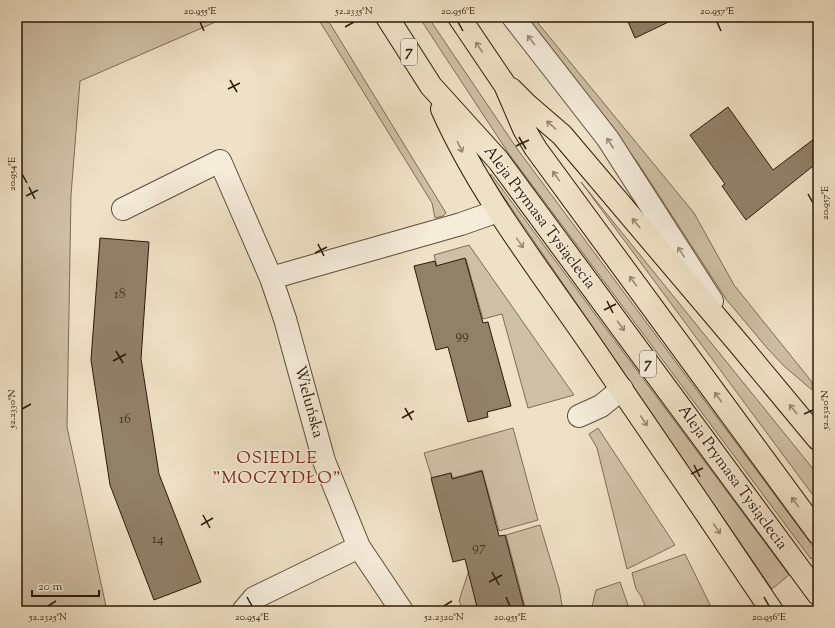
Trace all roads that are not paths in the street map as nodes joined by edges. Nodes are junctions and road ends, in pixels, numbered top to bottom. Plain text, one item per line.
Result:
1 (387, 17) edge
2 (459, 17) edge
3 (513, 17) edge
4 (499, 76) junction
5 (431, 86) junction
6 (123, 209) dead end
7 (498, 211) junction
8 (271, 278) junction
9 (740, 344) junction
10 (622, 389) junction
11 (579, 416) dead end
12 (818, 439) edge
13 (818, 533) edge
14 (358, 547) junction
15 (818, 594) edge
16 (243, 611) edge
17 (402, 611) edge
18 (772, 611) edge

1 - 5 main road, Aleja Prymasa Tysiąclecia / 7
4 -> 2 main road, 7
9 -> 3 street
9 -> 4 main road
13 -> 4 main road, 7
5 -> 7 main road
5 -> 15 main road, Aleja Prymasa Tysiąclecia / 7
6 - 8 street, Wieluńska
7 - 8 street
7 -> 10 main road
8 - 14 street, Wieluńska
12 -> 9 main road
10 - 11 street
10 -> 18 main road
14 - 16 street
14 - 17 street, Wieluńska

